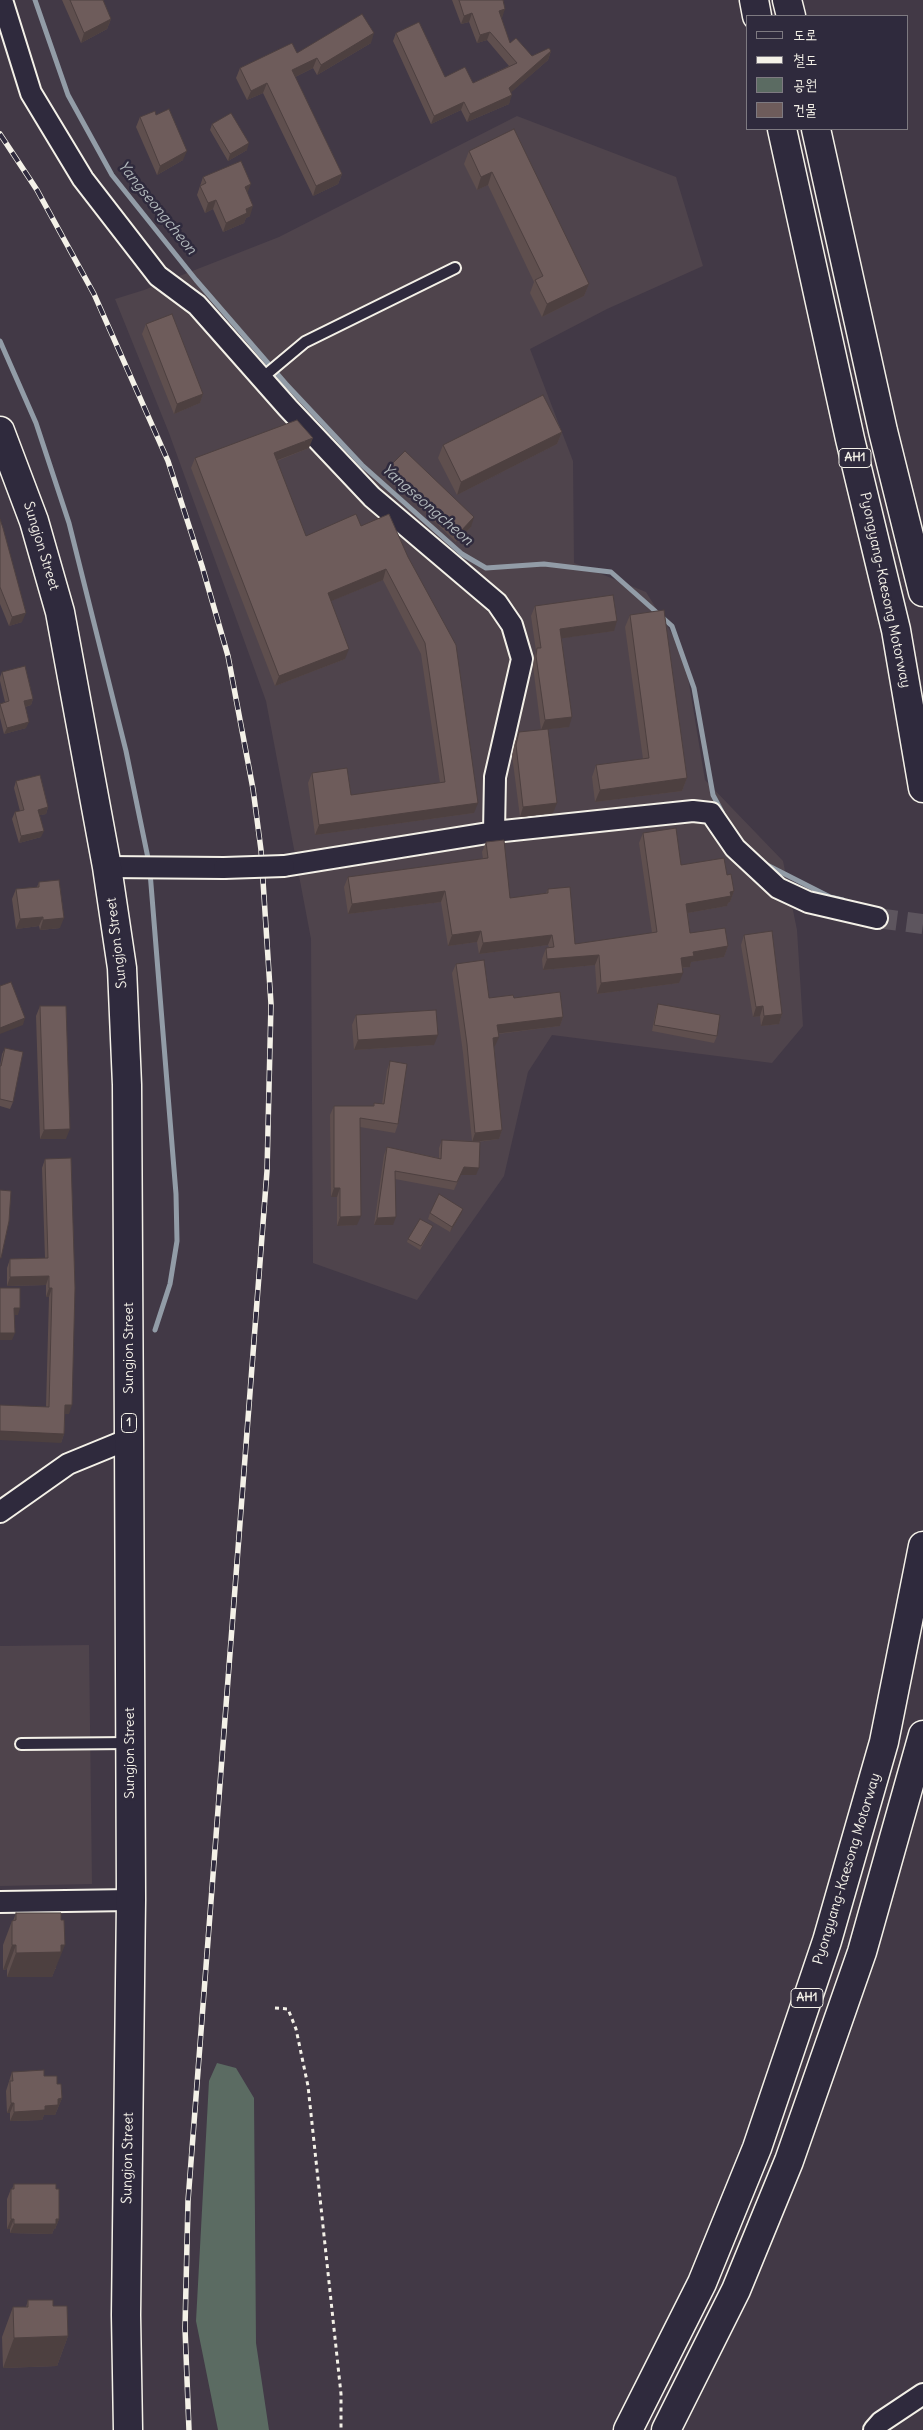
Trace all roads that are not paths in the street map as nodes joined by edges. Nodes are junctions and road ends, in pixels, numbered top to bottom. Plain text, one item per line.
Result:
1 (2, 0) edge
2 (754, 0) edge
3 (787, 0) edge
4 (757, 15) edge
5 (790, 15) edge
6 (782, 130) edge
7 (816, 130) edge
8 (455, 268) dead end
9 (263, 377) junction
10 (0, 431) edge
11 (923, 592) edge
12 (923, 788) edge
13 (494, 832) junction
14 (107, 867) junction
15 (877, 918) tunnel mouth
16 (129, 1439) junction
17 (0, 1512) edge
18 (923, 1546) edge
19 (923, 1734) edge
20 (130, 1743) junction
21 (22, 1744) dead end
22 (130, 1900) junction
23 (0, 1902) edge
24 (923, 2394) edge
25 (128, 2430) edge
26 (628, 2430) edge
27 (666, 2430) edge
28 (874, 2430) edge

1 - 9 street
2 - 4 main road
3 - 5 main road
6 - 12 main road, Pyongyang-Kaesong Motorway / AH1
7 - 11 main road, AH1
8 - 9 lane
9 - 13 street
10 - 14 main road, Sungjon Street / 1
13 - 14 street, bridge
13 - 15 street
14 - 16 main road, Sungjon Street / 1
16 - 17 street
16 - 20 main road, Sungjon Street / 1
18 - 26 main road, Pyongyang-Kaesong Motorway / AH1
19 - 27 main road, AH1
20 - 21 lane
20 - 22 main road, Sungjon Street / 1
22 - 23 street
22 - 25 main road, Sungjon Street / 1
24 - 28 street

